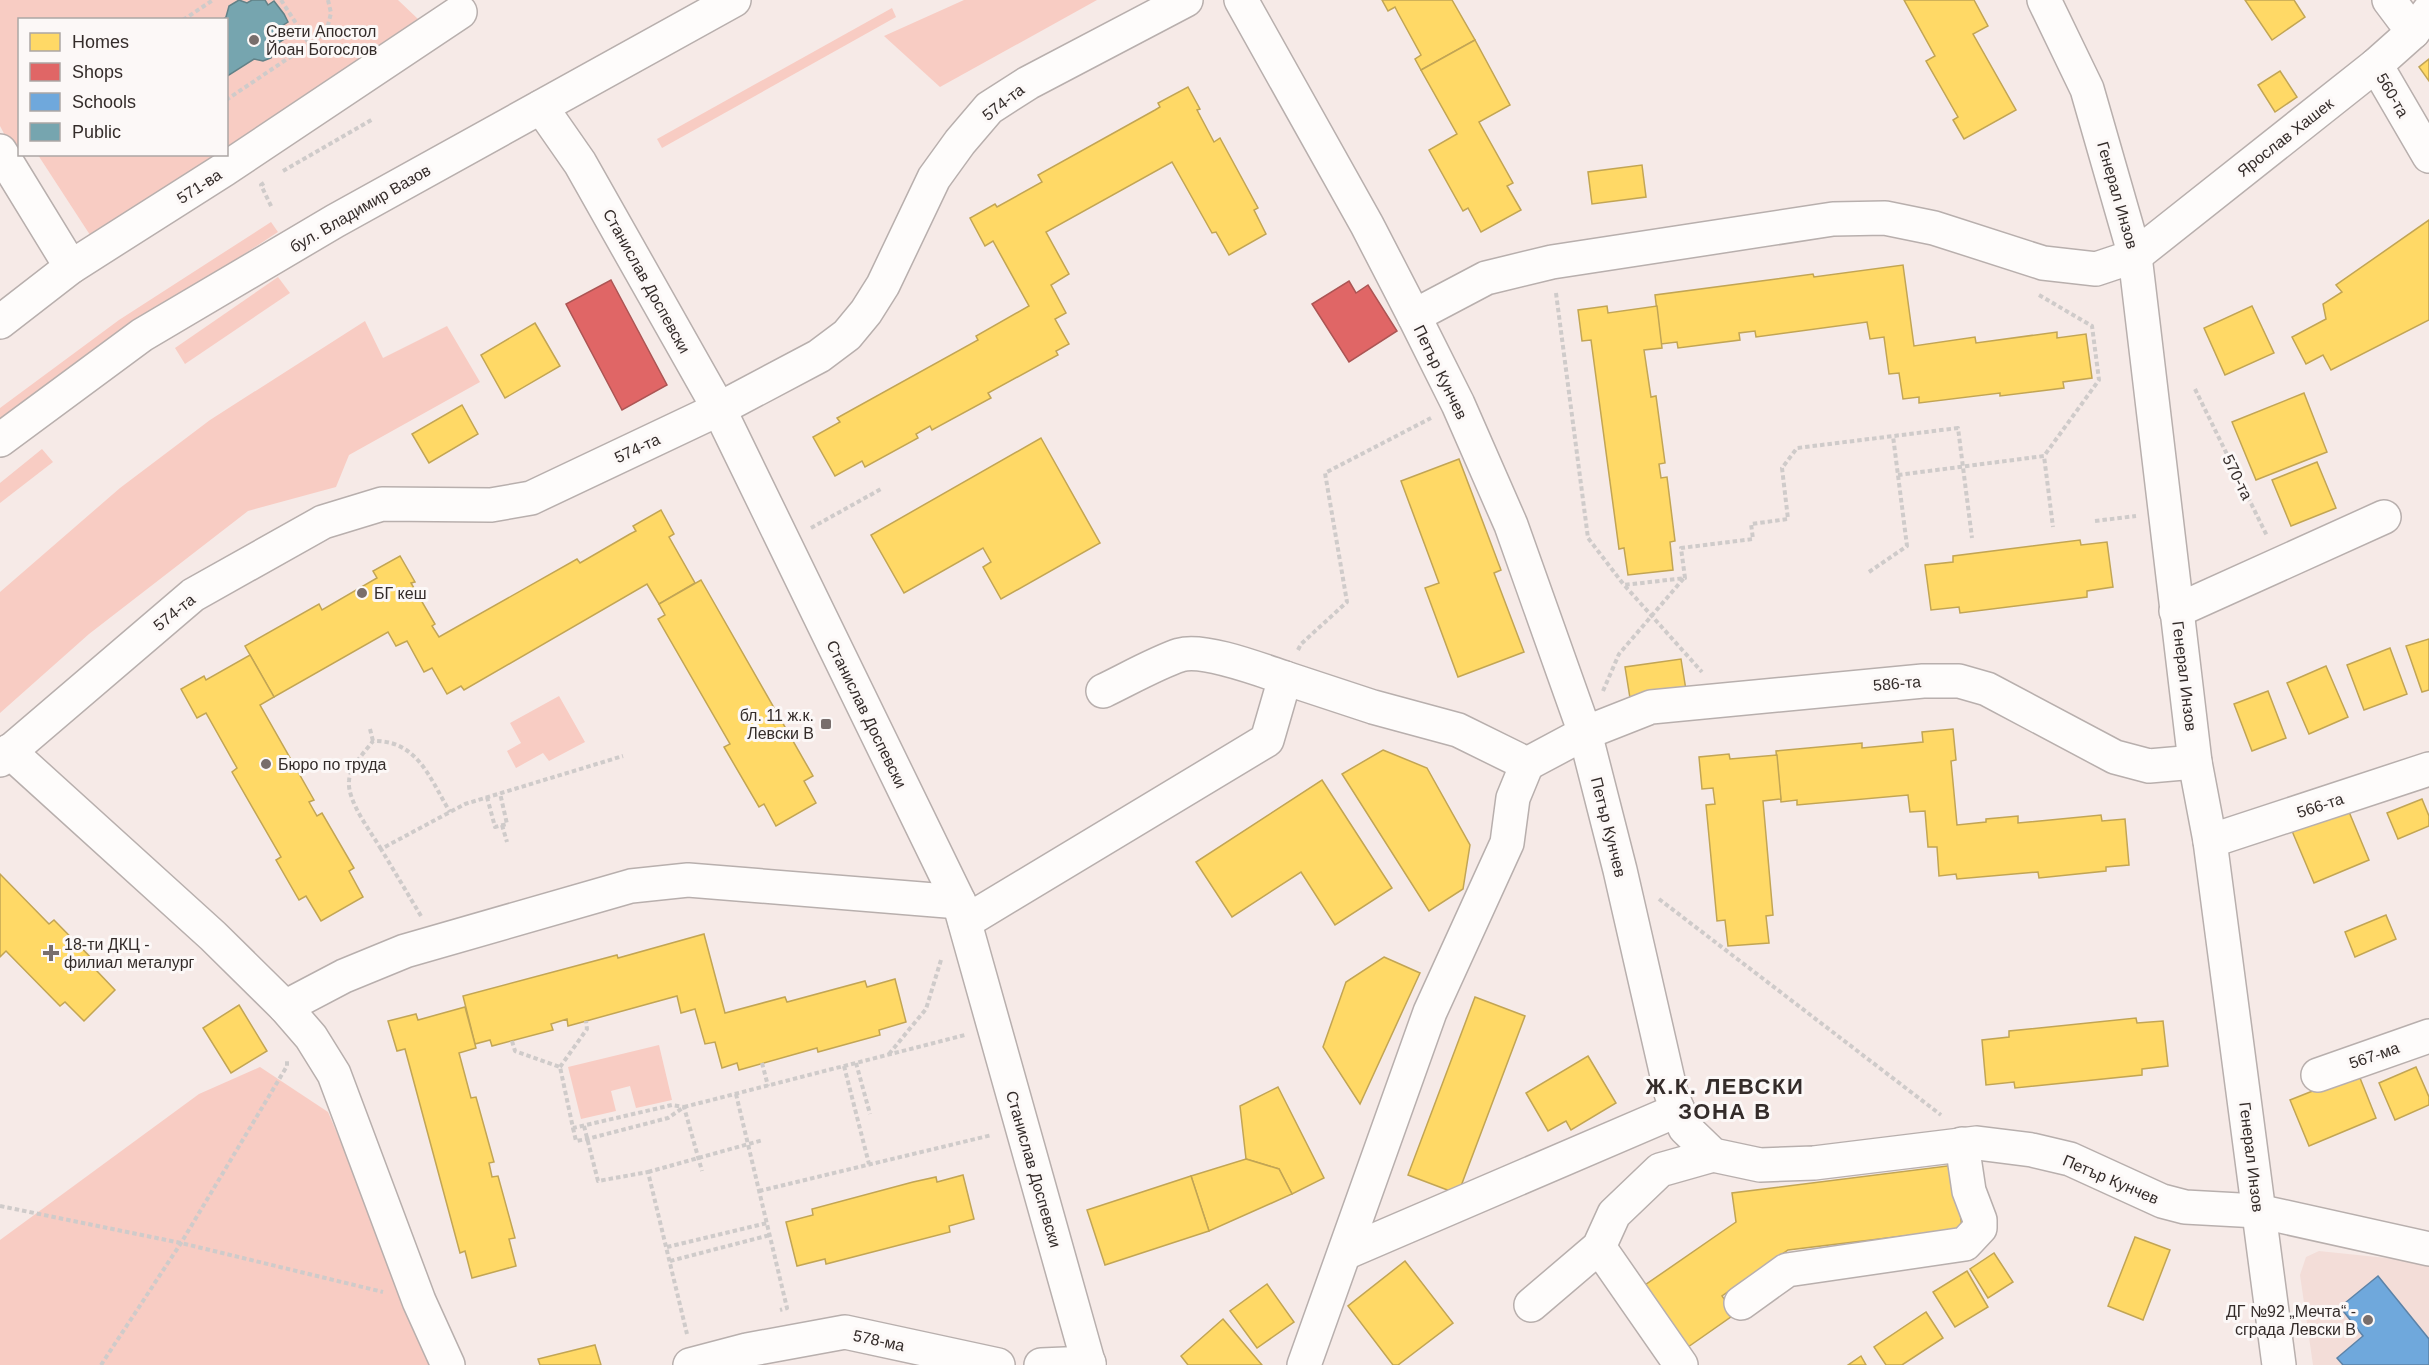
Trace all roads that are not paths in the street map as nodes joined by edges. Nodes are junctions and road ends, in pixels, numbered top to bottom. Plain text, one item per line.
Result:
1 (734, 0) edge
2 (1186, 0) edge
3 (1241, 0) edge
4 (2044, 0) edge
5 (2389, 0) edge
6 (460, 12) dead end
7 (2421, 21) edge
8 (2376, 65) junction
9 (541, 107) junction
10 (0, 151) edge
11 (2429, 156) edge
12 (2136, 256) junction
13 (70, 267) junction
14 (1414, 316) junction
15 (0, 322) edge
16 (719, 409) junction
17 (0, 440) edge
18 (2384, 518) dead end
19 (2176, 611) junction
20 (1285, 678) junction
21 (1103, 691) dead end
22 (1585, 733) junction
23 (5, 756) edge
24 (2195, 762) junction
25 (1527, 764) junction
26 (2429, 769) edge
27 (2210, 841) junction
28 (962, 912) junction
29 (285, 1007) junction
30 (2429, 1036) edge
31 (2318, 1075) dead end
32 (1678, 1110) junction
33 (1969, 1143) junction
34 (1713, 1155) junction
35 (2258, 1211) junction
36 (1599, 1247) junction
37 (2429, 1249) edge
38 (1345, 1252) junction
39 (1741, 1303) dead end
40 (1531, 1305) dead end
41 (693, 1364) edge
42 (1089, 1364) edge
43 (448, 1365) edge
44 (998, 1365) edge
45 (1041, 1365) edge
46 (1304, 1365) edge
47 (1681, 1365) edge
48 (2279, 1365) edge

1 - 9 street, бул. Владимир Вазов
2 - 16 street, 574-та
3 - 14 street, Петър Кунчев
4 - 12 street, Генерал Инзов
5 - 7 street
6 - 13 street, 571-ва
7 - 8 street, Ярослав Хашек
8 - 11 street, 560-та
8 - 12 street, Ярослав Хашек
9 - 16 street, Станислав Доспевски
9 - 17 street, бул. Владимир Вазов
10 - 13 street
12 - 14 street
12 - 19 street, Генерал Инзов
13 - 15 street, 571-ва
14 - 22 street, Петър Кунчев
16 - 23 street, 574-та
16 - 28 street, Станислав Доспевски
18 - 19 street
19 - 24 street, Генерал Инзов
20 - 21 street
20 - 25 street
20 - 28 street
22 - 24 street, 586-та
22 - 25 street, 586-та
22 - 32 street, Петър Кунчев
23 - 29 street
24 - 27 street, Генерал Инзов
25 - 38 street
26 - 27 street, 566-та
27 - 35 street, Генерал Инзов
28 - 29 street
28 - 42 street, Станислав Доспевски
29 - 43 street
30 - 31 street, 567-ма
32 - 34 street, Петър Кунчев
32 - 38 street
33 - 34 street, Петър Кунчев
33 - 35 street, Петър Кунчев
33 - 39 street
34 - 36 street
35 - 37 street, Петър Кунчев
35 - 48 street, Генерал Инзов
36 - 40 street
36 - 47 street
38 - 46 street
41 - 44 street, 578-ма
42 - 45 street

